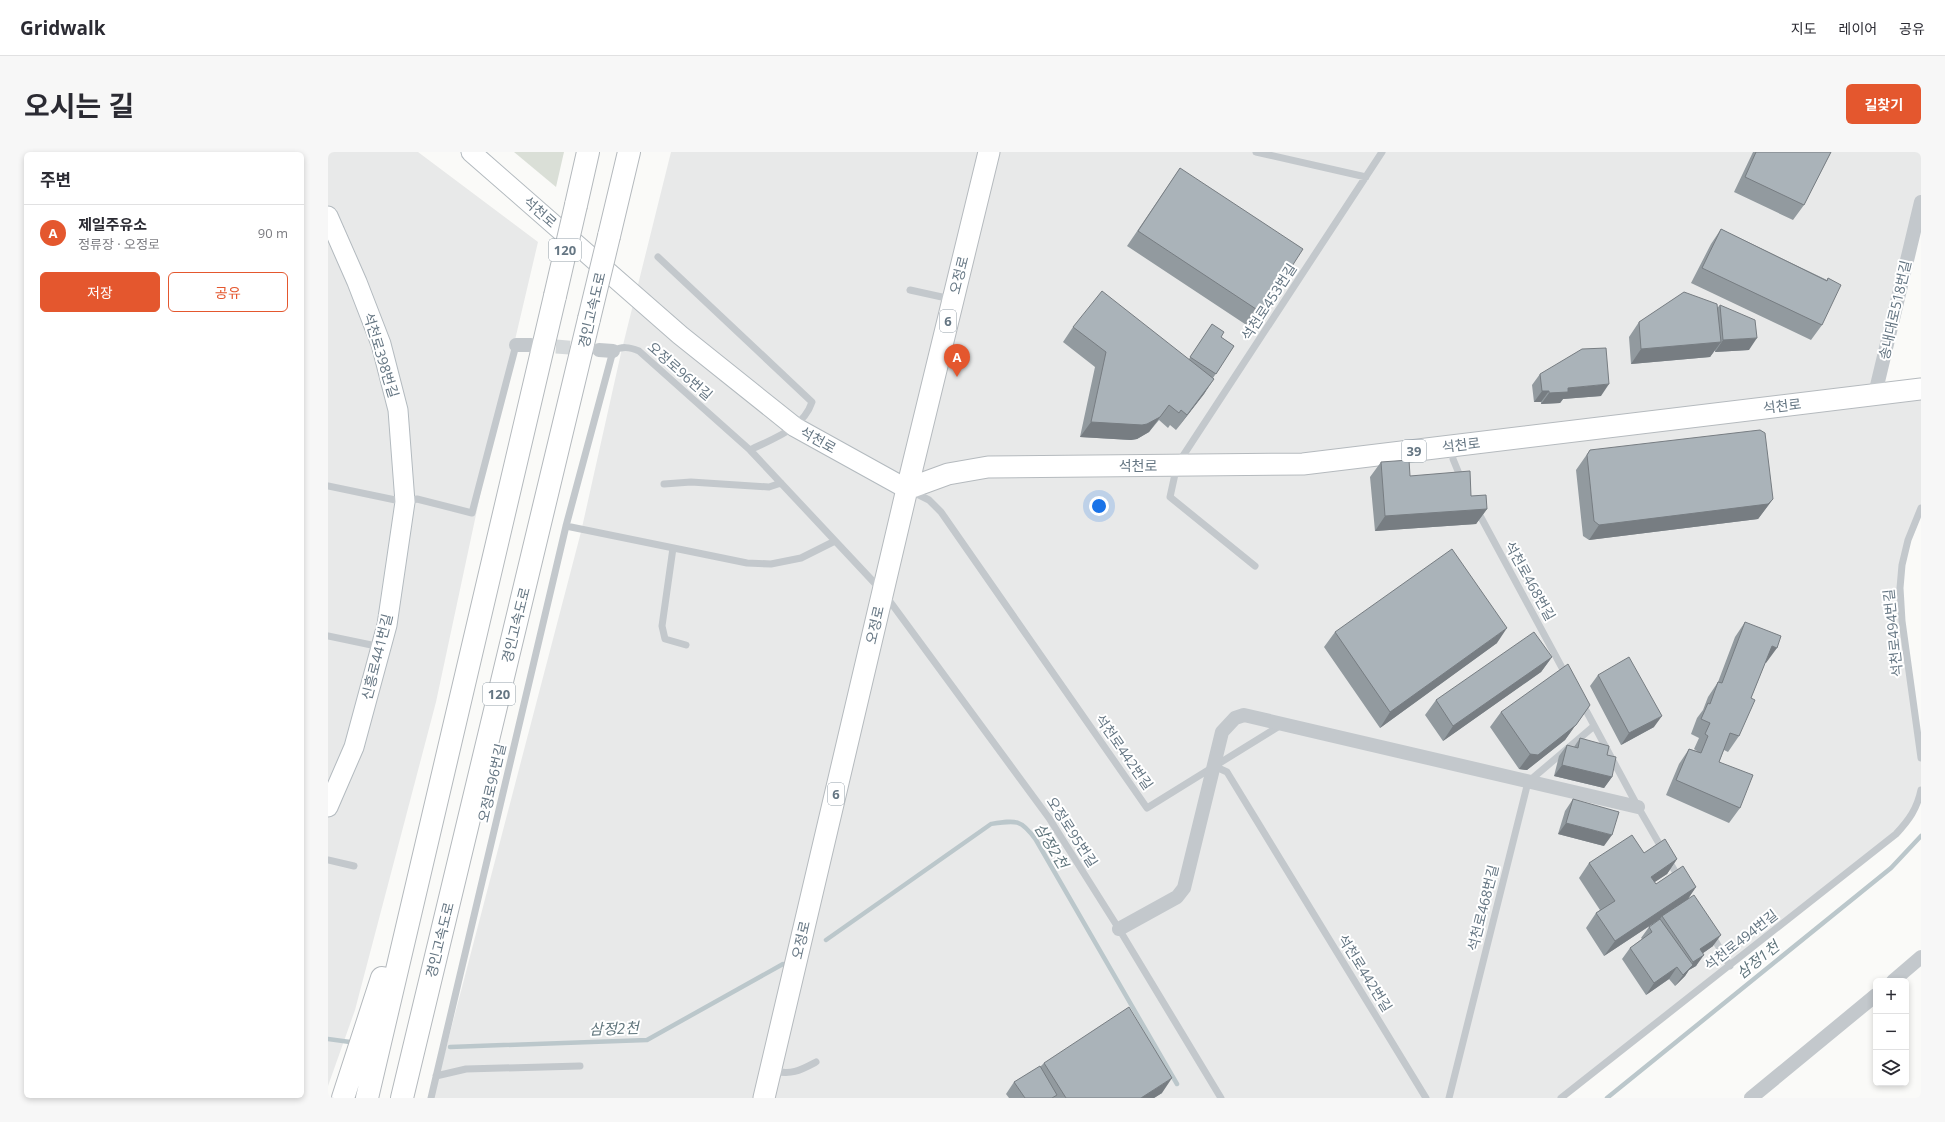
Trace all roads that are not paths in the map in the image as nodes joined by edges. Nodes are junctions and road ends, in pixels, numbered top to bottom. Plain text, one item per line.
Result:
1 (471, 152) edge
2 (588, 152) edge
3 (629, 152) edge
4 (989, 152) edge
5 (1258, 152) edge
6 (1382, 152) edge
7 (1366, 177) junction
8 (1921, 202) edge
9 (328, 216) edge
10 (658, 257) dead end
11 (910, 290) dead end
12 (953, 300) junction
13 (531, 345) tunnel mouth
14 (516, 346) joint
15 (598, 350) tunnel mouth
16 (612, 351) junction
17 (1921, 389) edge
18 (1875, 394) junction
19 (795, 427) junction
20 (1451, 446) junction
21 (750, 450) junction
22 (1177, 465) junction
23 (781, 483) junction
24 (664, 484) dead end
25 (328, 486) edge
26 (907, 489) junction
27 (1465, 489) edge
28 (405, 502) junction
29 (1473, 503) edge
30 (1921, 508) edge
31 (566, 526) junction
32 (835, 541) junction
33 (673, 548) junction
34 (1255, 566) dead end
35 (883, 592) junction
36 (328, 636) edge
37 (686, 645) dead end
38 (381, 648) junction
39 (1571, 684) edge
40 (1579, 698) edge
41 (1281, 724) junction
42 (1594, 726) junction
43 (1921, 758) edge
44 (1214, 766) junction
45 (1528, 782) junction
46 (1921, 790) edge
47 (328, 807) edge
48 (1638, 807) junction
49 (425, 850) junction
50 (328, 860) edge
51 (354, 866) dead end
52 (1684, 887) edge
53 (1707, 926) edge
54 (1119, 929) junction
55 (1921, 958) edge
56 (1730, 966) junction
57 (1896, 978) edge
58 (1873, 997) edge
59 (816, 1062) dead end
60 (580, 1066) dead end
61 (409, 1069) junction
62 (771, 1070) junction
63 (436, 1076) junction
64 (343, 1098) edge
65 (367, 1098) edge
66 (402, 1098) edge
67 (405, 1098) edge
68 (430, 1098) edge
69 (764, 1098) edge
70 (1221, 1098) edge
71 (1426, 1098) edge
72 (1449, 1098) edge
73 (1561, 1098) edge
74 (1751, 1098) edge

1 - 19 street, 석천로
2 - 49 highway, 120, bridge
3 - 61 highway, 경인고속도로 / 120, bridge
4 - 12 main road, 오정로 / 6
5 - 7 lane
6 - 7 lane, 석천로453번길
7 - 22 lane, 석천로453번길
8 - 18 street, 송내대로518번길
9 - 28 street, 석천로398번길
10 - 19 lane
11 - 12 lane
12 - 26 main road, 오정로 / 6
13 - 14 street
14 - 28 lane
15 - 16 street
16 - 21 lane, 오정로96번길
16 - 31 lane, 오정로96번길
17 - 18 main road, 석천로 / 39
18 - 20 main road, 석천로 / 39
19 - 21 lane
19 - 26 street, 석천로
20 - 22 main road, 석천로 / 39
20 - 27 lane
21 - 23 lane, 오정로96번길
22 - 26 main road, 석천로 / 39
22 - 34 lane
23 - 24 lane
23 - 32 lane, 오정로96번길
25 - 28 lane
26 - 35 main road, 오정로 / 6
26 - 44 lane, 석천로442번길
28 - 38 street, 신흥로441번길
29 - 39 lane, 석천로468번길
30 - 43 lane, 석천로494번길
31 - 33 lane
31 - 63 lane, 오정로96번길
32 - 33 lane
32 - 35 lane, 오정로96번길
33 - 37 lane
35 - 54 lane, 오정로95번길
35 - 62 main road, 오정로 / 6
36 - 38 lane
38 - 47 street, 신흥로441번길
40 - 42 lane
41 - 44 lane
41 - 44 street
41 - 45 street
42 - 45 lane
42 - 48 lane
44 - 54 street
44 - 71 lane, 석천로442번길
45 - 48 street
45 - 72 lane, 석천로468번길
46 - 56 lane, 석천로494번길
48 - 52 lane
49 - 64 highway
49 - 65 highway, 120
50 - 51 lane
53 - 56 lane
54 - 70 lane, 오정로95번길
55 - 57 street
56 - 73 lane, 석천로494번길
58 - 74 street
59 - 62 lane
60 - 63 lane
61 - 66 highway, 경인고속도로 / 120
61 - 67 highway
62 - 69 main road, 오정로 / 6
63 - 68 lane, 오정로96번길

